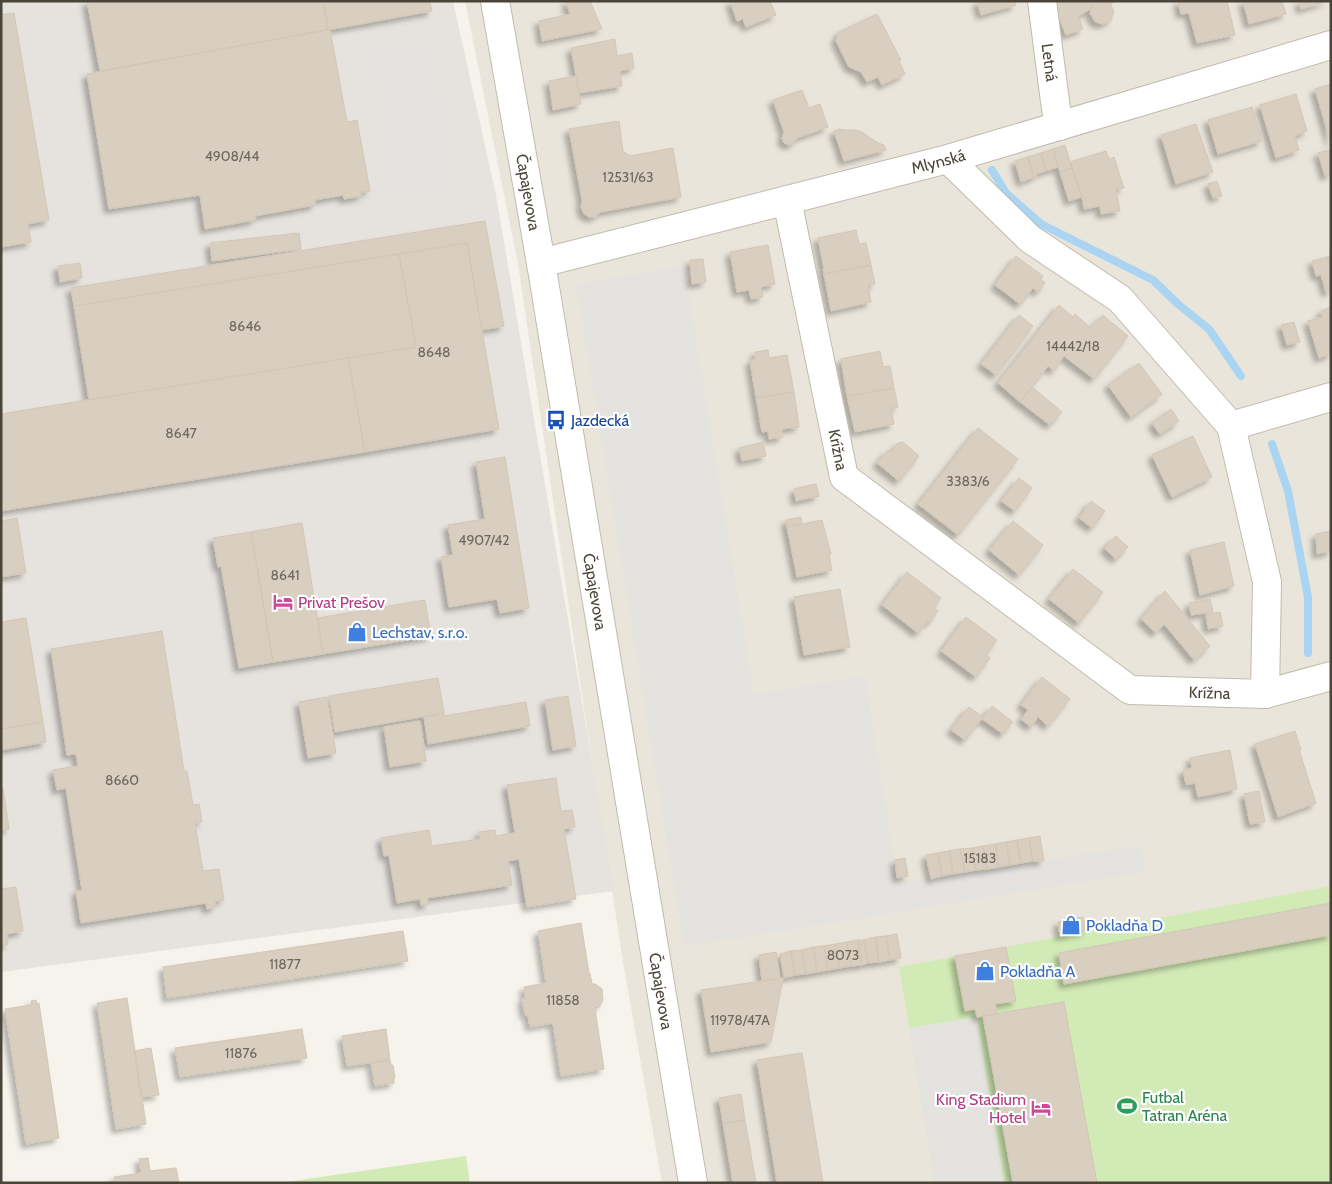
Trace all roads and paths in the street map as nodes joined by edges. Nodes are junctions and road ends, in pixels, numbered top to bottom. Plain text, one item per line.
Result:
1 (495, 1) edge
2 (1042, 1) edge
3 (1331, 45) edge
4 (1060, 126) junction
5 (948, 159) junction
6 (786, 200) junction
7 (541, 263) junction
8 (1331, 397) edge
9 (1231, 426) junction
10 (1331, 676) edge
11 (1266, 694) junction
12 (694, 1183) edge

1 - 7 street, Čapajevova
2 - 4 street, Letná
3 - 4 street, Mlynská
4 - 5 street, Mlynská
5 - 6 street, Mlynská
5 - 9 street
6 - 7 street, Mlynská
6 - 11 street, Krížna
7 - 12 street, Čapajevova
8 - 9 street
9 - 11 street
10 - 11 street, Krížna

